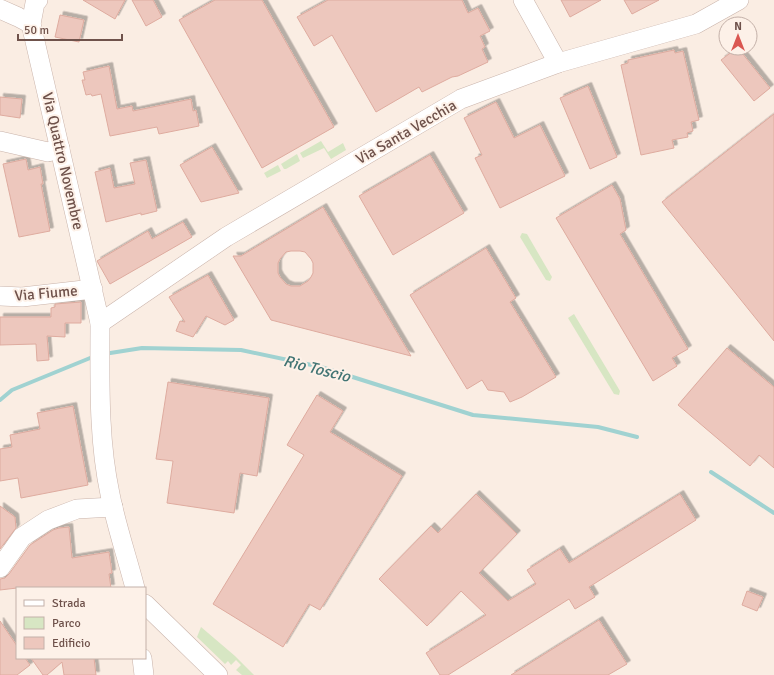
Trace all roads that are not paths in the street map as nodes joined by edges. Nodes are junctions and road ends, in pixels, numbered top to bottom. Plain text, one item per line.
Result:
1 (38, 0) edge
2 (523, 0) edge
3 (740, 0) edge
4 (0, 9) edge
5 (31, 24) junction
6 (558, 63) junction
7 (0, 141) edge
8 (60, 148) junction
9 (93, 289) junction
10 (0, 296) edge
11 (100, 323) junction
12 (113, 507) junction
13 (0, 568) edge
14 (135, 587) edge
15 (146, 605) edge
16 (142, 659) edge
17 (144, 675) edge
18 (218, 675) edge

1 - 5 street, Via Quattro Novembre
2 - 6 street
3 - 6 street, Via Santa Vecchia
4 - 5 street
5 - 8 street, Via Quattro Novembre
6 - 11 street, Via Santa Vecchia
7 - 8 street
8 - 9 street, Via Quattro Novembre
9 - 10 street, Via Fiume
9 - 11 street, Via Quattro Novembre
11 - 12 street, Via Quattro Novembre
12 - 13 street
12 - 14 street, Via Quattro Novembre
15 - 18 street
16 - 17 street

